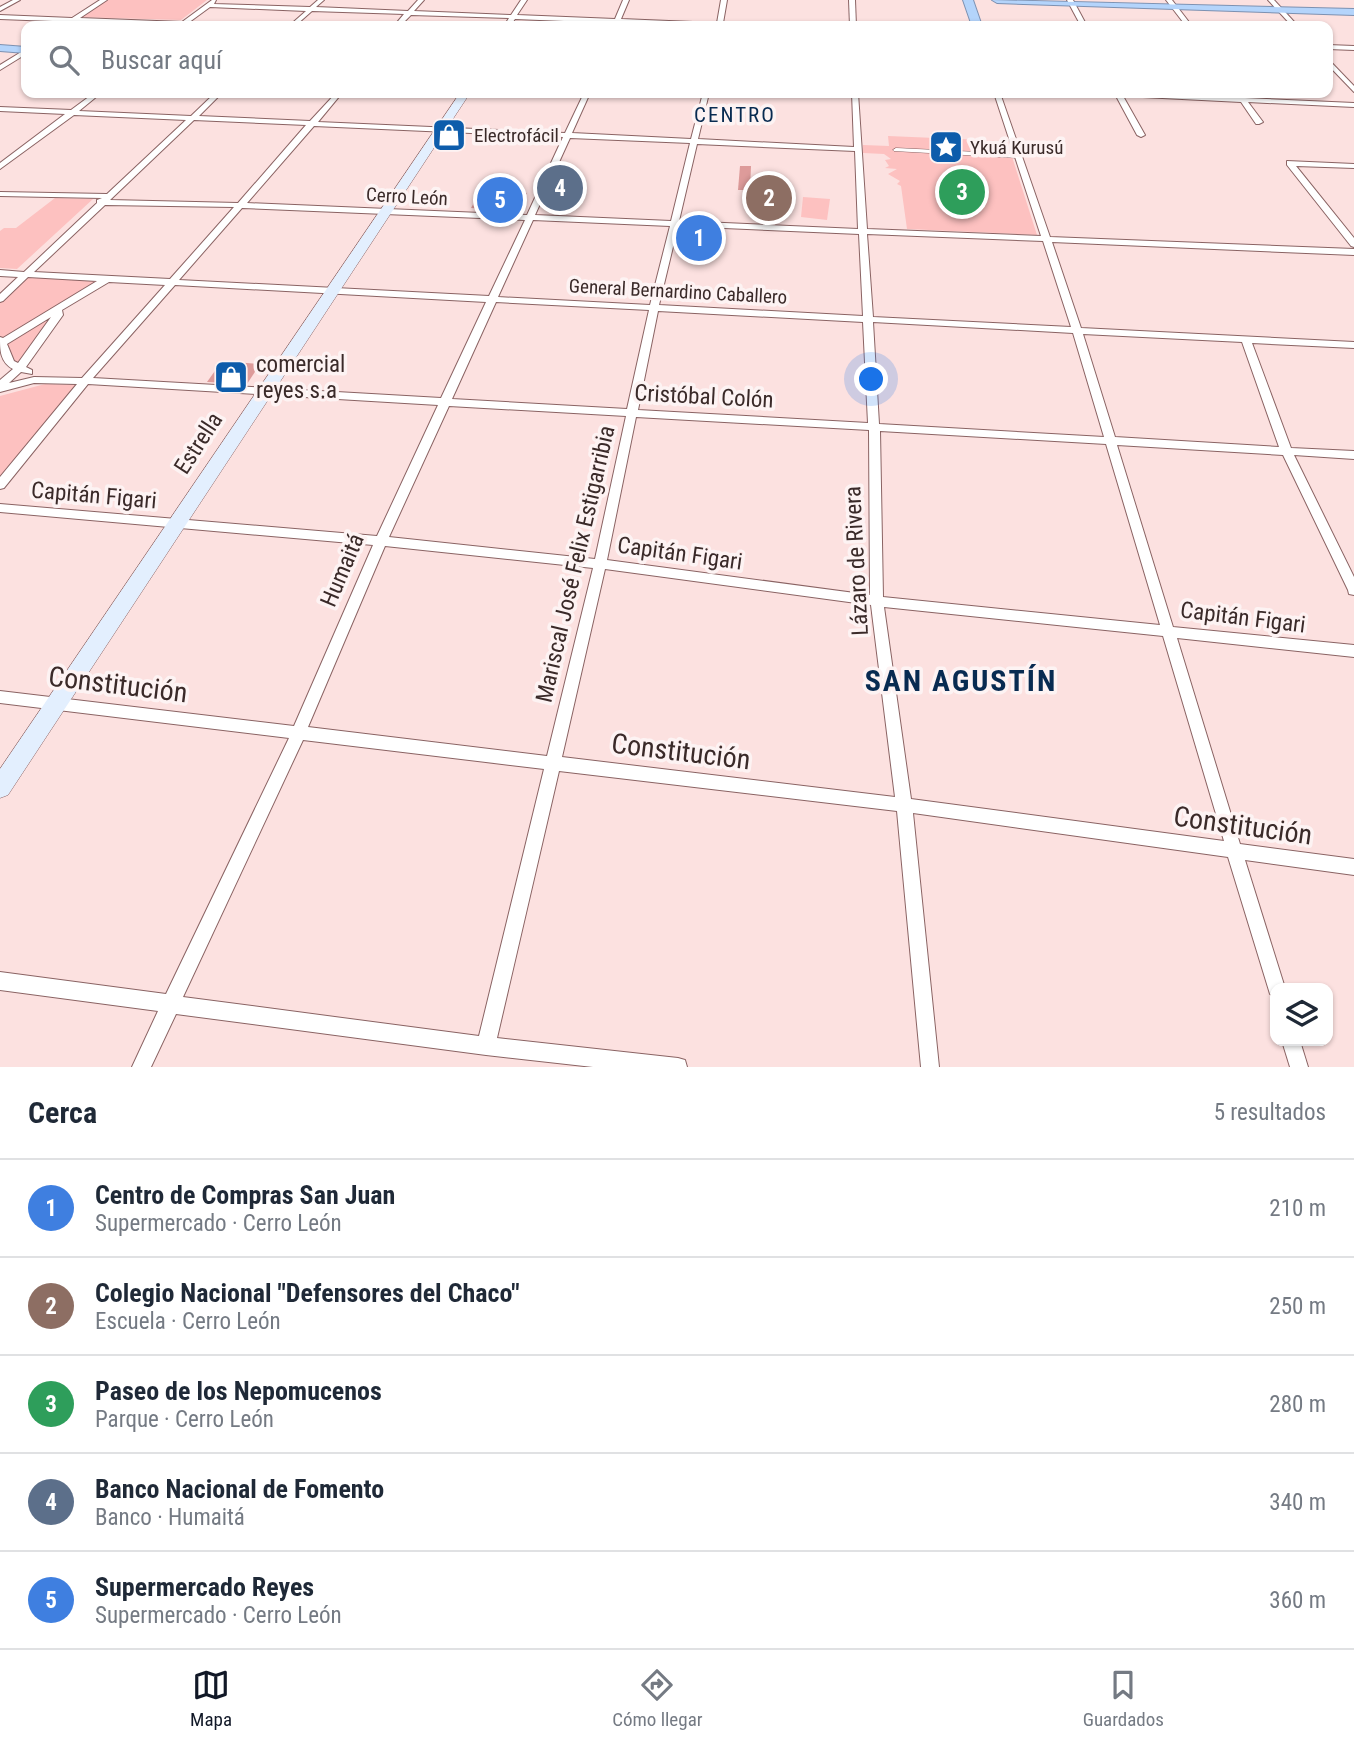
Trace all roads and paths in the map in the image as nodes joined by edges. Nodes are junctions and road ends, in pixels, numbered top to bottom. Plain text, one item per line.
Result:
1 (17, 0) edge
2 (104, 0) edge
3 (215, 0) edge
4 (321, 0) edge
5 (421, 0) edge
6 (524, 0) edge
7 (626, 0) edge
8 (724, 0) edge
9 (852, 0) edge
10 (968, 0) edge
11 (997, 0) edge
12 (1271, 0) edge
13 (1071, 1) edge
14 (1171, 3) edge
15 (208, 5) junction
16 (0, 9) edge
17 (311, 9) junction
18 (1279, 9) junction
19 (1354, 12) edge
20 (409, 13) junction
21 (0, 17) edge
22 (512, 17) junction
23 (74, 19) junction
24 (71, 21) edge
25 (110, 21) edge
26 (188, 21) edge
27 (298, 21) edge
28 (402, 21) edge
29 (510, 21) edge
30 (571, 21) edge
31 (617, 21) edge
32 (720, 21) edge
33 (853, 21) edge
34 (975, 21) edge
35 (1081, 21) edge
36 (1185, 21) edge
37 (1291, 21) edge
38 (1333, 47) edge
39 (0, 48) edge
40 (1354, 48) edge
41 (21, 50) edge
42 (21, 53) edge
43 (1333, 67) edge
44 (0, 68) edge
45 (1354, 90) edge
46 (91, 98) edge
47 (213, 98) edge
48 (335, 98) edge
49 (461, 98) edge
50 (585, 98) edge
51 (705, 98) edge
52 (855, 98) edge
53 (999, 98) edge
54 (1122, 98) edge
55 (1208, 98) edge
56 (1243, 100) junction
57 (1354, 105) edge
58 (0, 108) edge
59 (74, 111) junction
60 (192, 117) junction
61 (1259, 122) dead end
62 (314, 123) junction
63 (439, 129) junction
64 (1141, 135) dead end
65 (568, 137) junction
66 (694, 142) junction
67 (858, 149) junction
68 (896, 150) dead end
69 (1018, 156) junction
70 (1354, 166) edge
71 (0, 167) edge
72 (0, 194) edge
73 (103, 199) junction
74 (239, 205) junction
75 (387, 211) junction
76 (529, 218) junction
77 (675, 224) junction
78 (861, 231) junction
79 (1048, 241) junction
80 (1354, 244) edge
81 (1354, 252) edge
82 (0, 273) edge
83 (26, 274) junction
84 (108, 278) junction
85 (172, 282) junction
86 (333, 291) junction
87 (0, 299) edge
88 (492, 299) junction
89 (654, 307) junction
90 (57, 309) junction
91 (869, 318) junction
92 (1077, 330) junction
93 (1246, 340) junction
94 (1, 341) edge
95 (1354, 345) edge
96 (21, 370) junction
97 (51, 379) junction
98 (85, 381) junction
99 (0, 387) edge
100 (263, 392) junction
101 (443, 402) junction
102 (633, 412) junction
103 (874, 426) junction
104 (1110, 439) junction
105 (1286, 450) junction
106 (1354, 455) edge
107 (0, 485) edge
108 (0, 508) edge
109 (177, 523) junction
110 (381, 541) junction
111 (600, 564) junction
112 (1354, 590) edge
113 (877, 601) junction
114 (1167, 629) junction
115 (1354, 651) edge
116 (0, 697) edge
117 (57, 703) junction
118 (298, 734) junction
119 (553, 763) junction
120 (0, 788) edge
121 (904, 805) junction
122 (1234, 851) junction
123 (1354, 867) edge
124 (0, 981) edge
125 (1274, 983) edge
126 (171, 1003) junction
127 (485, 1046) junction
128 (1293, 1046) edge
129 (141, 1067) edge
130 (678, 1067) edge
131 (930, 1067) edge
132 (1299, 1067) edge

1 - 16 street
2 - 23 street
3 - 15 street
4 - 17 street
5 - 20 street
6 - 22 street
7 - 31 street
8 - 32 street
9 - 33 street
10 - 34 highway
11 - 13 highway
12 - 18 street
13 - 14 highway
13 - 35 street
14 - 18 highway
14 - 36 street
15 - 17 street
15 - 26 street
17 - 20 street
17 - 27 street
18 - 19 highway
18 - 37 street
20 - 22 street
20 - 28 street
21 - 23 street
22 - 29 street
22 - 30 street
23 - 24 street
23 - 25 street
38 - 40 street
39 - 41 highway
42 - 44 street
43 - 45 street
46 - 59 street
47 - 60 street
48 - 62 street
49 - 63 main road, Estrella
50 - 65 street, Humaitá
51 - 66 street, Mariscal José Felix Estigarribia
52 - 67 street, Lázaro de Rivera
53 - 69 street
54 - 64 street
55 - 56 street
56 - 57 street
56 - 61 street
58 - 59 street
59 - 60 street
59 - 71 street
60 - 62 street
60 - 73 street
62 - 63 street
62 - 74 street
63 - 65 street
63 - 75 main road, Estrella
65 - 66 street
65 - 76 street, Humaitá
66 - 67 street
66 - 77 street, Mariscal José Felix Estigarribia
67 - 78 street, Lázaro de Rivera
68 - 69 street
69 - 79 street
70 - 80 street
72 - 73 street, Cerro León
73 - 74 street, Cerro León
73 - 83 street
74 - 75 street, Cerro León
74 - 85 street
75 - 76 street, Cerro León
75 - 86 main road, Estrella
76 - 77 street, Cerro León
76 - 88 street, Humaitá
77 - 78 street, Cerro León
77 - 89 street, Mariscal José Felix Estigarribia
78 - 79 street, Cerro León
78 - 91 street, Lázaro de Rivera
79 - 81 street
79 - 92 street
82 - 83 street, General Bernardino Caballero
83 - 84 street, General Bernardino Caballero
83 - 87 street
84 - 85 street, General Bernardino Caballero
84 - 90 street
85 - 86 street, General Bernardino Caballero
85 - 98 street
86 - 88 street, General Bernardino Caballero
86 - 100 main road, Estrella
88 - 89 street, General Bernardino Caballero
88 - 101 street, Humaitá
89 - 91 street, General Bernardino Caballero
89 - 102 street, Mariscal José Felix Estigarribia
90 - 94 street
90 - 96 street
91 - 92 street, General Bernardino Caballero
91 - 103 street, Lázaro de Rivera
92 - 93 street, General Bernardino Caballero
92 - 104 street
93 - 95 street, General Bernardino Caballero
93 - 105 street
94 - 96 street
96 - 97 street
96 - 99 street
97 - 98 street, Cristóbal Colón
97 - 99 street
98 - 100 street, Cristóbal Colón
98 - 107 street
100 - 101 street, Cristóbal Colón
100 - 109 main road, Estrella
101 - 102 street, Cristóbal Colón
101 - 110 street, Humaitá
102 - 103 street, Cristóbal Colón
102 - 111 street, Mariscal José Felix Estigarribia
103 - 104 street, Cristóbal Colón
103 - 113 street, Lázaro de Rivera
104 - 105 street, Cristóbal Colón
104 - 114 street
105 - 106 street, Cristóbal Colón
105 - 112 street
108 - 109 street, Capitán Figari
109 - 110 street, Capitán Figari
109 - 117 main road, Estrella
110 - 111 street, Capitán Figari
110 - 118 street, Humaitá
111 - 113 street, Capitán Figari
111 - 119 street, Mariscal José Felix Estigarribia
113 - 114 street, Capitán Figari
113 - 121 street, Lázaro de Rivera
114 - 115 street, Capitán Figari
114 - 122 street
116 - 117 street, Constitución
117 - 118 street, Constitución
117 - 120 main road, Estrella
118 - 119 street, Constitución
118 - 126 street, Humaitá
119 - 121 street, Constitución
119 - 127 street, Mariscal José Felix Estigarribia
121 - 122 street, Constitución
121 - 131 street, Lázaro de Rivera
122 - 123 street, Constitución
122 - 125 street
124 - 126 street
126 - 127 street
126 - 129 street, Humaitá
127 - 130 street
128 - 132 street

